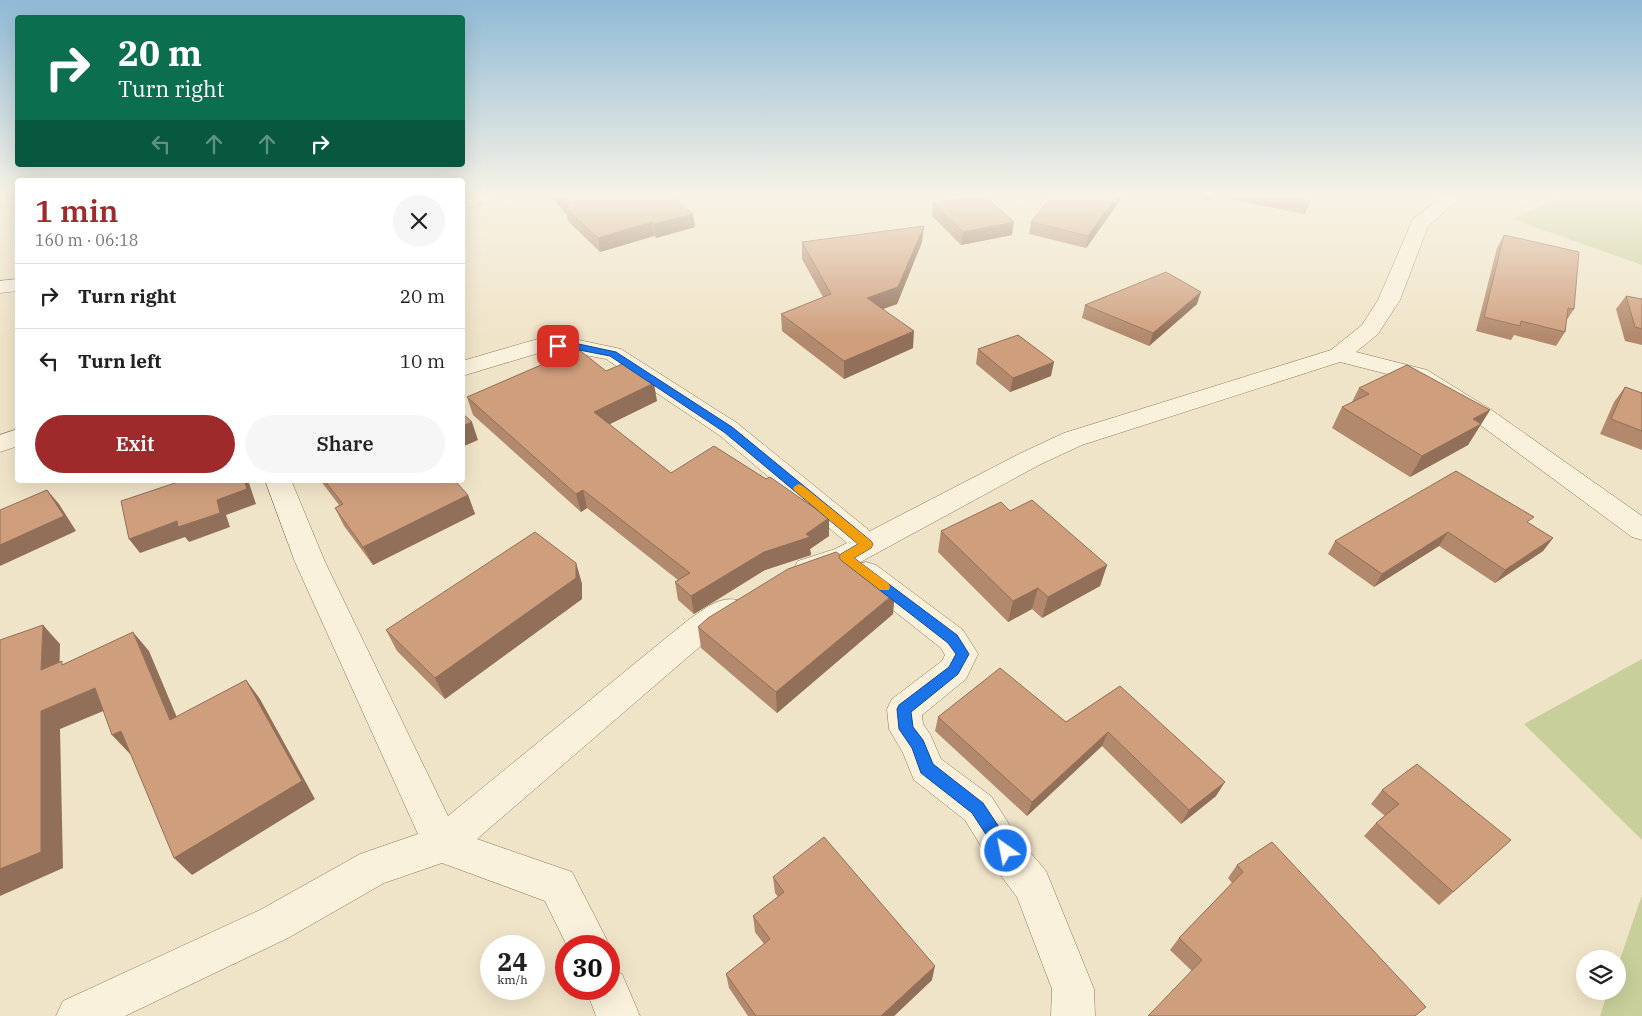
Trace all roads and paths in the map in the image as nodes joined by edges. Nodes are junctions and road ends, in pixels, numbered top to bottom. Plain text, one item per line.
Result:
1 (1412, 242) edge
2 (15, 285) edge
3 (0, 287) edge
4 (1339, 355) junction
5 (465, 368) edge
6 (15, 438) edge
7 (0, 444) edge
8 (279, 483) edge
9 (1642, 530) edge
10 (856, 551) junction
11 (442, 845) junction
12 (583, 935) edge
13 (611, 1000) edge
14 (78, 1016) edge
15 (618, 1016) edge
16 (1073, 1016) edge

1 - 4 street
2 - 3 street
4 - 9 street
4 - 10 street
5 - 10 street
6 - 7 street
8 - 11 street
10 - 11 street
10 - 16 street
11 - 12 street
11 - 14 street
13 - 15 street

